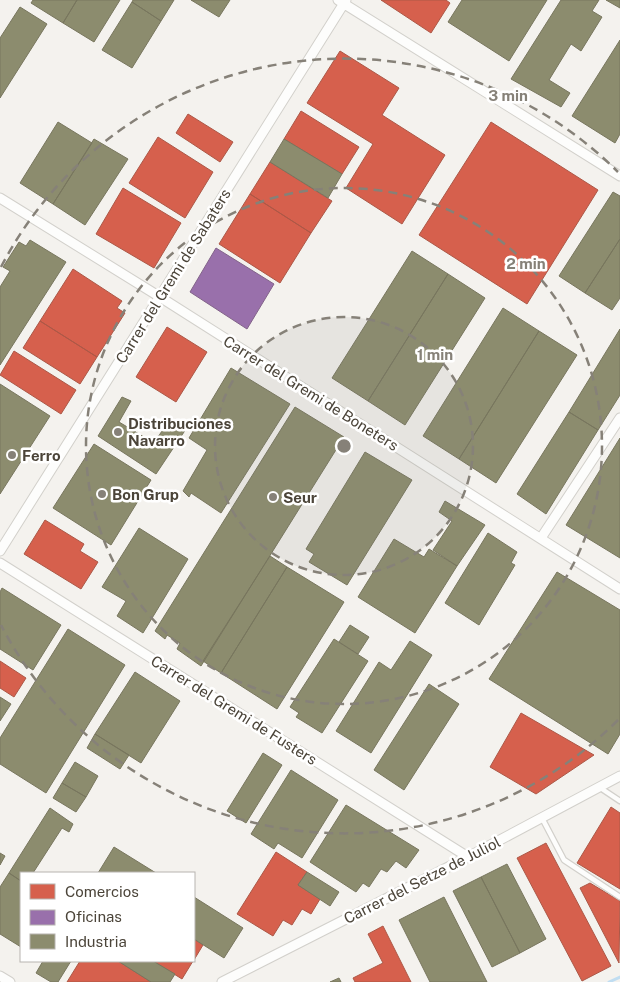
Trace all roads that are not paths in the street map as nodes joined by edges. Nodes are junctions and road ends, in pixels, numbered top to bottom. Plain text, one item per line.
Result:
1 (343, 1) edge
2 (620, 176) edge
3 (0, 198) edge
4 (160, 297) junction
5 (620, 418) edge
6 (541, 538) junction
7 (0, 551) edge
8 (0, 563) edge
9 (620, 588) edge
10 (620, 776) edge
11 (599, 787) junction
12 (620, 801) edge
13 (542, 818) junction
14 (468, 857) junction
15 (620, 896) edge
16 (0, 976) edge
17 (10, 982) edge
18 (222, 982) edge

1 - 2 street
1 - 4 street, Carrer del Gremi de Sabaters
3 - 4 street, Carrer del Gremi de Boneters
4 - 6 street, Carrer del Gremi de Boneters
4 - 7 street, Carrer del Gremi de Sabaters
5 - 6 street
6 - 9 street, Carrer del Gremi de Boneters
8 - 14 street, Carrer del Gremi de Fusters
10 - 11 street, Carrer del Setze de Juliol
11 - 12 lane
11 - 13 street, Carrer del Setze de Juliol
13 - 14 street, Carrer del Setze de Juliol
13 - 15 lane
14 - 18 street, Carrer del Setze de Juliol
16 - 17 street

